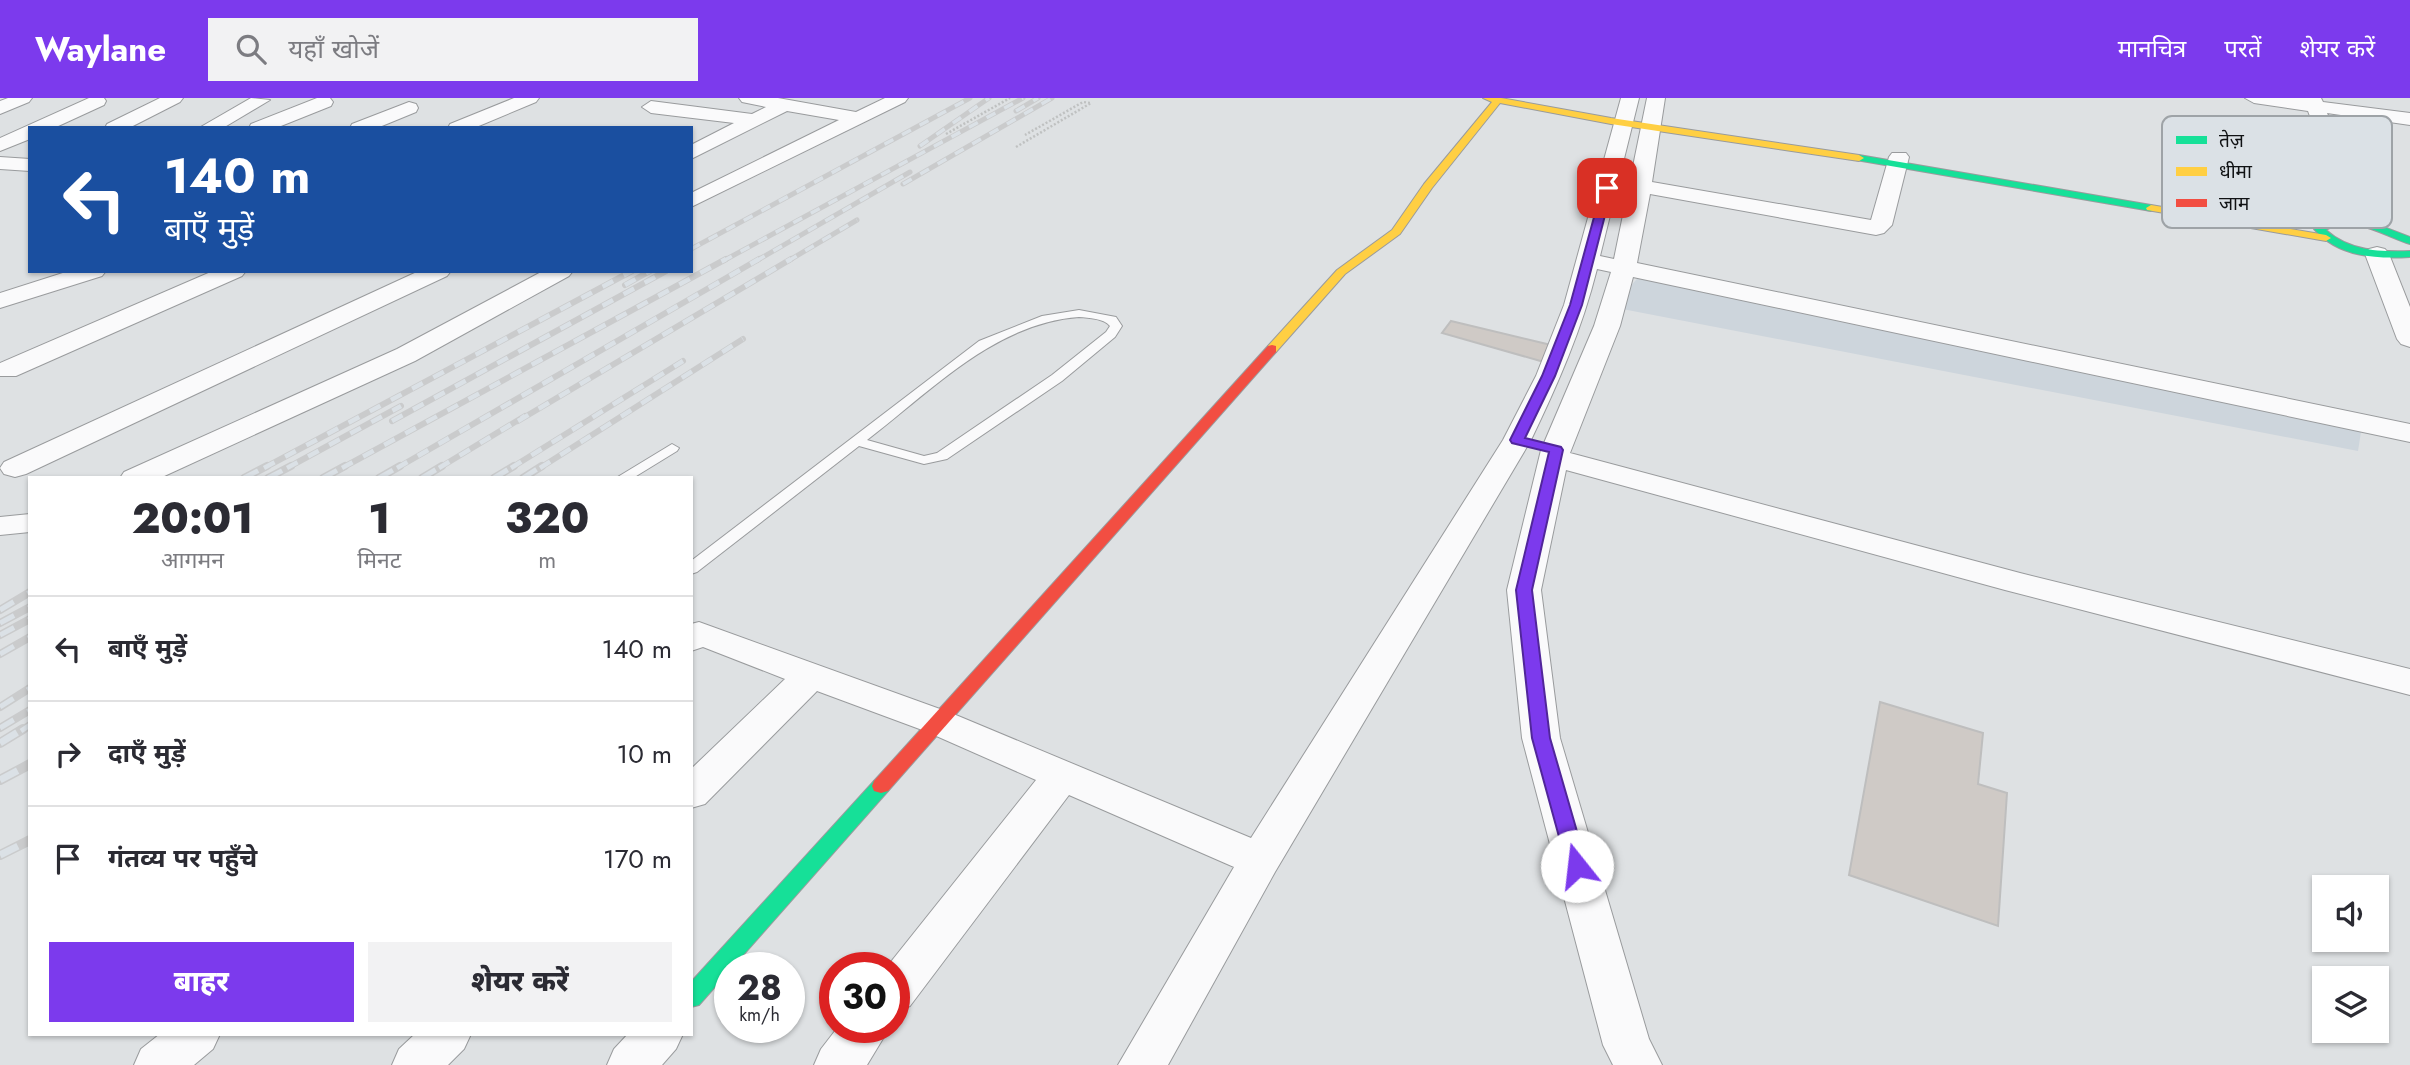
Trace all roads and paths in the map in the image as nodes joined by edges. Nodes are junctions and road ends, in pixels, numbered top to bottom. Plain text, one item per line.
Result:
1 (23, 98) edge
2 (174, 98) edge
3 (530, 98) edge
4 (748, 98) edge
5 (899, 98) edge
6 (1010, 98) edge
7 (2254, 98) edge
8 (1492, 99) edge
9 (261, 100) dead end
10 (97, 101) dead end
11 (324, 102) dead end
12 (2313, 102) edge
13 (784, 104) junction
14 (651, 107) dead end
15 (0, 108) edge
16 (409, 108) dead end
17 (1627, 112) edge
18 (1653, 114) edge
19 (858, 118) junction
20 (2410, 119) edge
21 (754, 120) junction
22 (42, 126) edge
23 (118, 126) edge
24 (212, 126) edge
25 (263, 126) edge
26 (364, 126) edge
27 (462, 126) edge
28 (28, 133) edge
29 (946, 134) dead end
30 (1025, 135) dead end
31 (0, 145) edge
32 (1016, 147) dead end
33 (693, 152) edge
34 (1898, 161) junction
35 (0, 163) edge
36 (28, 165) edge
37 (705, 174) dead end
38 (732, 180) junction
39 (1641, 186) junction
40 (693, 200) edge
41 (2162, 206) edge
42 (2293, 228) edge
43 (2324, 228) edge
44 (2375, 228) edge
45 (2322, 233) junction
46 (2410, 241) edge
47 (2377, 254) junction
48 (2410, 254) edge
49 (1589, 261) junction
50 (1624, 267) junction
51 (25, 271) dead end
52 (88, 273) edge
53 (229, 273) edge
54 (435, 273) edge
55 (557, 273) edge
56 (2410, 339) edge
57 (2, 370) edge
58 (2410, 433) edge
59 (1517, 440) junction
60 (859, 442) junction
61 (672, 448) dead end
62 (1555, 454) junction
63 (17, 469) edge
64 (139, 476) edge
65 (626, 476) edge
66 (28, 523) edge
67 (0, 526) edge
68 (693, 567) edge
69 (694, 633) edge
70 (811, 675) junction
71 (2410, 682) edge
72 (937, 722) junction
73 (1062, 775) junction
74 (693, 791) edge
75 (1260, 860) junction
76 (910, 971) edge
77 (693, 996) edge
78 (194, 1036) edge
79 (445, 1036) edge
80 (657, 1036) edge
81 (855, 1043) edge
82 (158, 1065) edge
83 (416, 1065) edge
84 (631, 1065) edge
85 (838, 1065) edge
86 (1142, 1065) edge
87 (1638, 1065) edge

1 - 15 street
2 - 23 street
3 - 27 street
4 - 13 street
5 - 19 street
6 - 29 path
7 - 12 street
8 - 17 street
8 - 72 street
9 - 24 street
10 - 22 street
11 - 25 street
12 - 20 street
13 - 19 street
13 - 21 street
14 - 21 street
16 - 26 street
17 - 18 street
17 - 49 street
18 - 34 street
18 - 39 street
19 - 38 street
21 - 33 street
28 - 31 street
30 - 32 path
34 - 39 street
34 - 41 street
35 - 36 street
37 - 38 street
38 - 40 street
39 - 50 street
42 - 45 street
43 - 45 street
44 - 46 street
45 - 47 street
47 - 48 street
47 - 56 street
49 - 50 street
49 - 59 street
50 - 58 street
50 - 62 street
51 - 52 street
53 - 57 street
54 - 63 street
55 - 64 street
59 - 62 street
59 - 75 street
60 - 60 lane
60 - 68 lane
61 - 65 lane
62 - 71 street
62 - 87 street
66 - 67 street
69 - 70 street
70 - 72 street
70 - 74 street
72 - 73 street
72 - 77 street
73 - 75 street
73 - 76 street
75 - 86 street
78 - 82 street
79 - 83 street
80 - 84 street
81 - 85 street

